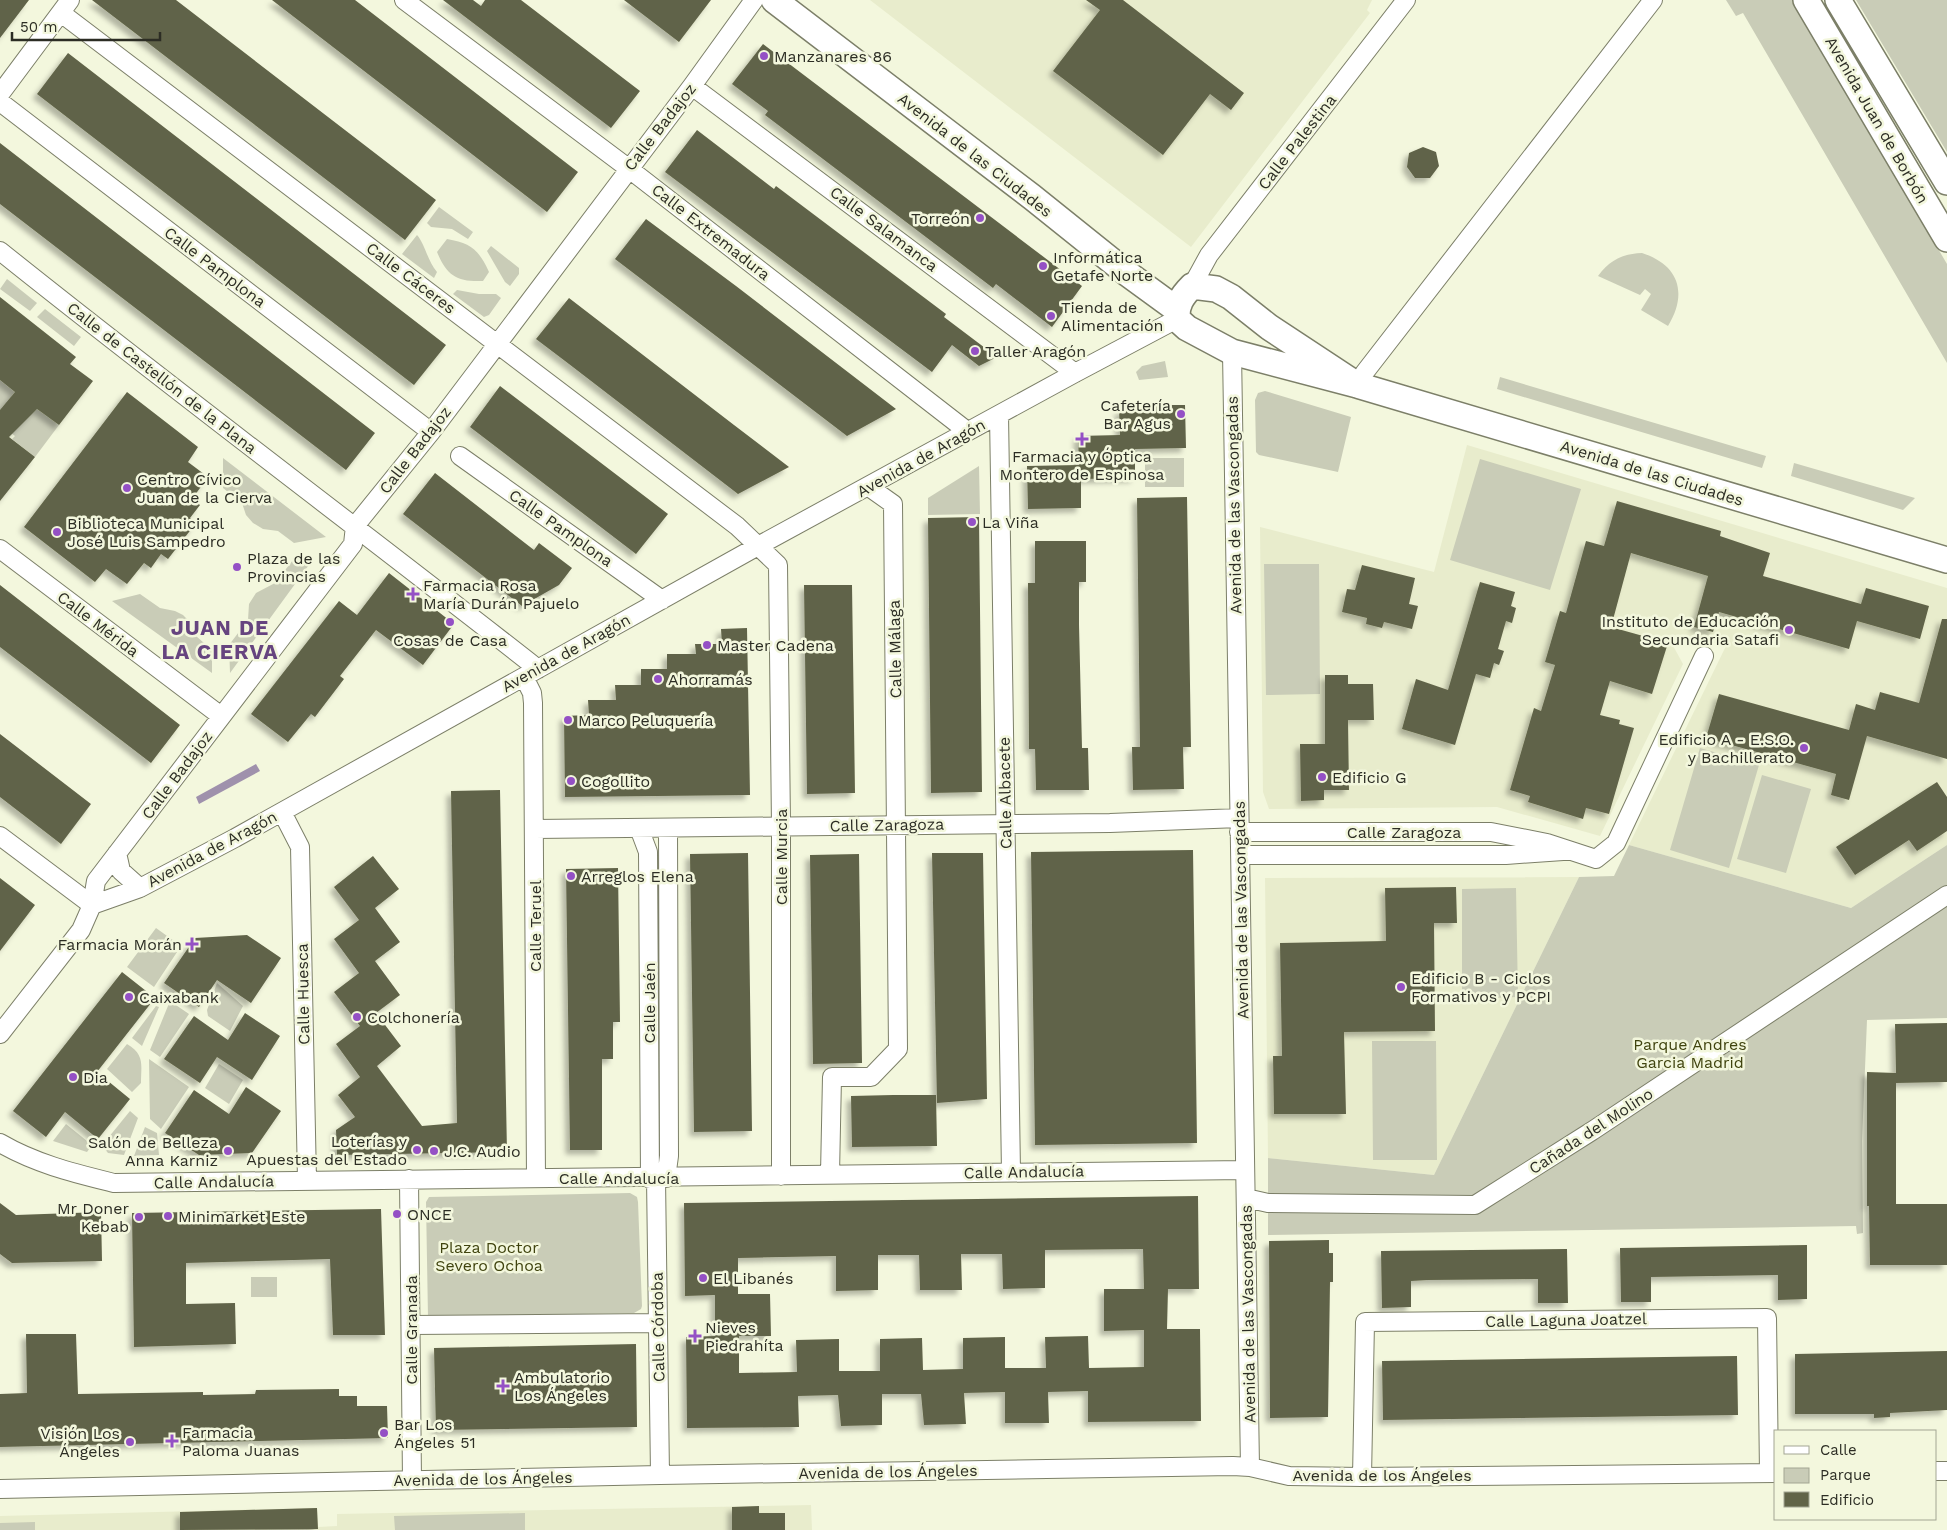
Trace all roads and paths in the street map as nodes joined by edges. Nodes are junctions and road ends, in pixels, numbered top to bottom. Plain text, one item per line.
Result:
1 (404, 0) edge
2 (754, 0) edge
3 (774, 0) edge
4 (1406, 0) edge
5 (1653, 0) edge
6 (1806, 0) edge
7 (1838, 0) edge
8 (65, 7) edge
9 (692, 86) junction
10 (0, 94) edge
11 (0, 102) edge
12 (628, 168) junction
13 (1947, 182) edge
14 (1947, 240) edge
15 (0, 251) edge
16 (1192, 286) junction
17 (1177, 314) junction
18 (1269, 327) junction
19 (497, 344) junction
20 (1241, 355) junction
21 (1075, 373) junction
22 (1357, 385) junction
23 (999, 415) junction
24 (431, 432) junction
25 (967, 432) junction
26 (460, 456) dead end
27 (869, 487) junction
28 (355, 526) junction
29 (758, 546) junction
30 (0, 549) edge
31 (1947, 560) edge
32 (662, 600) junction
33 (1704, 656) dead end
34 (531, 673) junction
35 (221, 716) junction
36 (282, 812) junction
37 (1005, 823) junction
38 (897, 824) junction
39 (1239, 825) junction
40 (782, 826) junction
41 (639, 828) junction
42 (668, 828) junction
43 (535, 829) junction
44 (0, 836) edge
45 (1566, 850) junction
46 (117, 853) junction
47 (1240, 855) junction
48 (96, 881) junction
49 (140, 888) junction
50 (72, 889) junction
51 (1947, 895) edge
52 (92, 905) junction
53 (2, 1028) edge
54 (0, 1143) edge
55 (1245, 1170) junction
56 (1011, 1172) junction
57 (830, 1174) junction
58 (781, 1176) junction
59 (536, 1178) junction
60 (657, 1178) junction
61 (409, 1179) junction
62 (308, 1180) junction
63 (1246, 1198) junction
64 (658, 1323) junction
65 (412, 1325) junction
66 (1250, 1467) junction
67 (1772, 1473) edge
68 (660, 1475) junction
69 (1362, 1477) junction
70 (412, 1481) junction
71 (0, 1489) edge

1 - 12 street, Calle Extremadura
2 - 9 street, Calle Badajoz
3 - 17 street, Avenida de las Ciudades
4 - 16 street, Calle Palestina
5 - 22 street
6 - 14 street, Avenida Juan de Borbón
7 - 13 street, Avenida Juan de Borbón
8 - 10 street
8 - 19 street, Calle Cáceres
9 - 12 street, Calle Badajoz
9 - 21 street, Calle Salamanca
11 - 24 street, Calle Pamplona
12 - 19 street, Calle Badajoz
12 - 25 street, Calle Extremadura
15 - 28 street, Calle de Castellón de la Plana
16 - 17 street
16 - 18 street, Avenida de las Ciudades
17 - 20 street, Avenida de las Ciudades
17 - 21 street, Avenida de Aragón
18 - 20 street
18 - 22 street, Avenida de las Ciudades
19 - 24 street, Calle Badajoz
19 - 29 street, Calle Cáceres
20 - 22 street, Avenida de las Ciudades
20 - 39 street, Avenida de las Vascongadas
21 - 23 street, Avenida de Aragón
22 - 31 street, Avenida de las Ciudades
23 - 25 street, Avenida de Aragón
23 - 37 street, Calle Albacete
24 - 28 street, Calle Badajoz
25 - 27 street, Avenida de Aragón
26 - 32 street, Calle Pamplona
27 - 29 street, Avenida de Aragón
27 - 38 street, Calle Málaga
28 - 34 street, Calle de Castellón de la Plana
28 - 35 street, Calle Badajoz
29 - 32 street, Avenida de Aragón
29 - 40 street, Calle Murcia
30 - 35 street, Calle Mérida
32 - 34 street, Avenida de Aragón
33 - 45 street, Calle Zaragoza
34 - 36 street, Avenida de Aragón
34 - 43 street, Calle Teruel
35 - 46 street, Calle Badajoz
36 - 49 street, Avenida de Aragón
36 - 62 street, Calle Huesca
37 - 38 street, Calle Zaragoza
37 - 39 street, Calle Zaragoza
37 - 56 street, Calle Albacete
38 - 40 street, Calle Zaragoza
38 - 57 street
39 - 45 street, Calle Zaragoza
39 - 47 street, Avenida de las Vascongadas
40 - 42 street, Calle Zaragoza
40 - 58 street, Calle Murcia
41 - 42 street, Calle Zaragoza
41 - 43 street, Calle Zaragoza
41 - 60 street, Calle Jaén
42 - 60 street, Calle Jaén
43 - 59 street, Calle Teruel
44 - 50 street
45 - 47 street, Calle Zaragoza
46 - 48 street, Calle Badajoz
46 - 49 street
47 - 55 street, Avenida de las Vascongadas
48 - 50 street
48 - 52 street, Calle Badajoz
49 - 52 street, Avenida de Aragón
50 - 52 street
51 - 63 street, Cañada del Molino
52 - 53 street
54 - 62 street, Calle Andalucía
55 - 56 street, Calle Andalucía
55 - 63 street, Avenida de las Vascongadas
56 - 57 street, Calle Andalucía
57 - 58 street, Calle Andalucía
58 - 60 street, Calle Andalucía
59 - 60 street, Calle Andalucía
59 - 61 street, Calle Andalucía
60 - 64 street, Calle Córdoba
61 - 62 street, Calle Andalucía
61 - 65 street, Calle Granada
63 - 66 street, Avenida de las Vascongadas
64 - 65 street
64 - 68 street, Calle Córdoba
65 - 70 street, Calle Granada
66 - 68 street, Avenida de los Ángeles
66 - 69 street, Avenida de los Ángeles
67 - 69 street, Avenida de los Ángeles
67 - 69 street, Calle Laguna Joatzel
68 - 70 street, Avenida de los Ángeles
70 - 71 street, Avenida de los Ángeles

